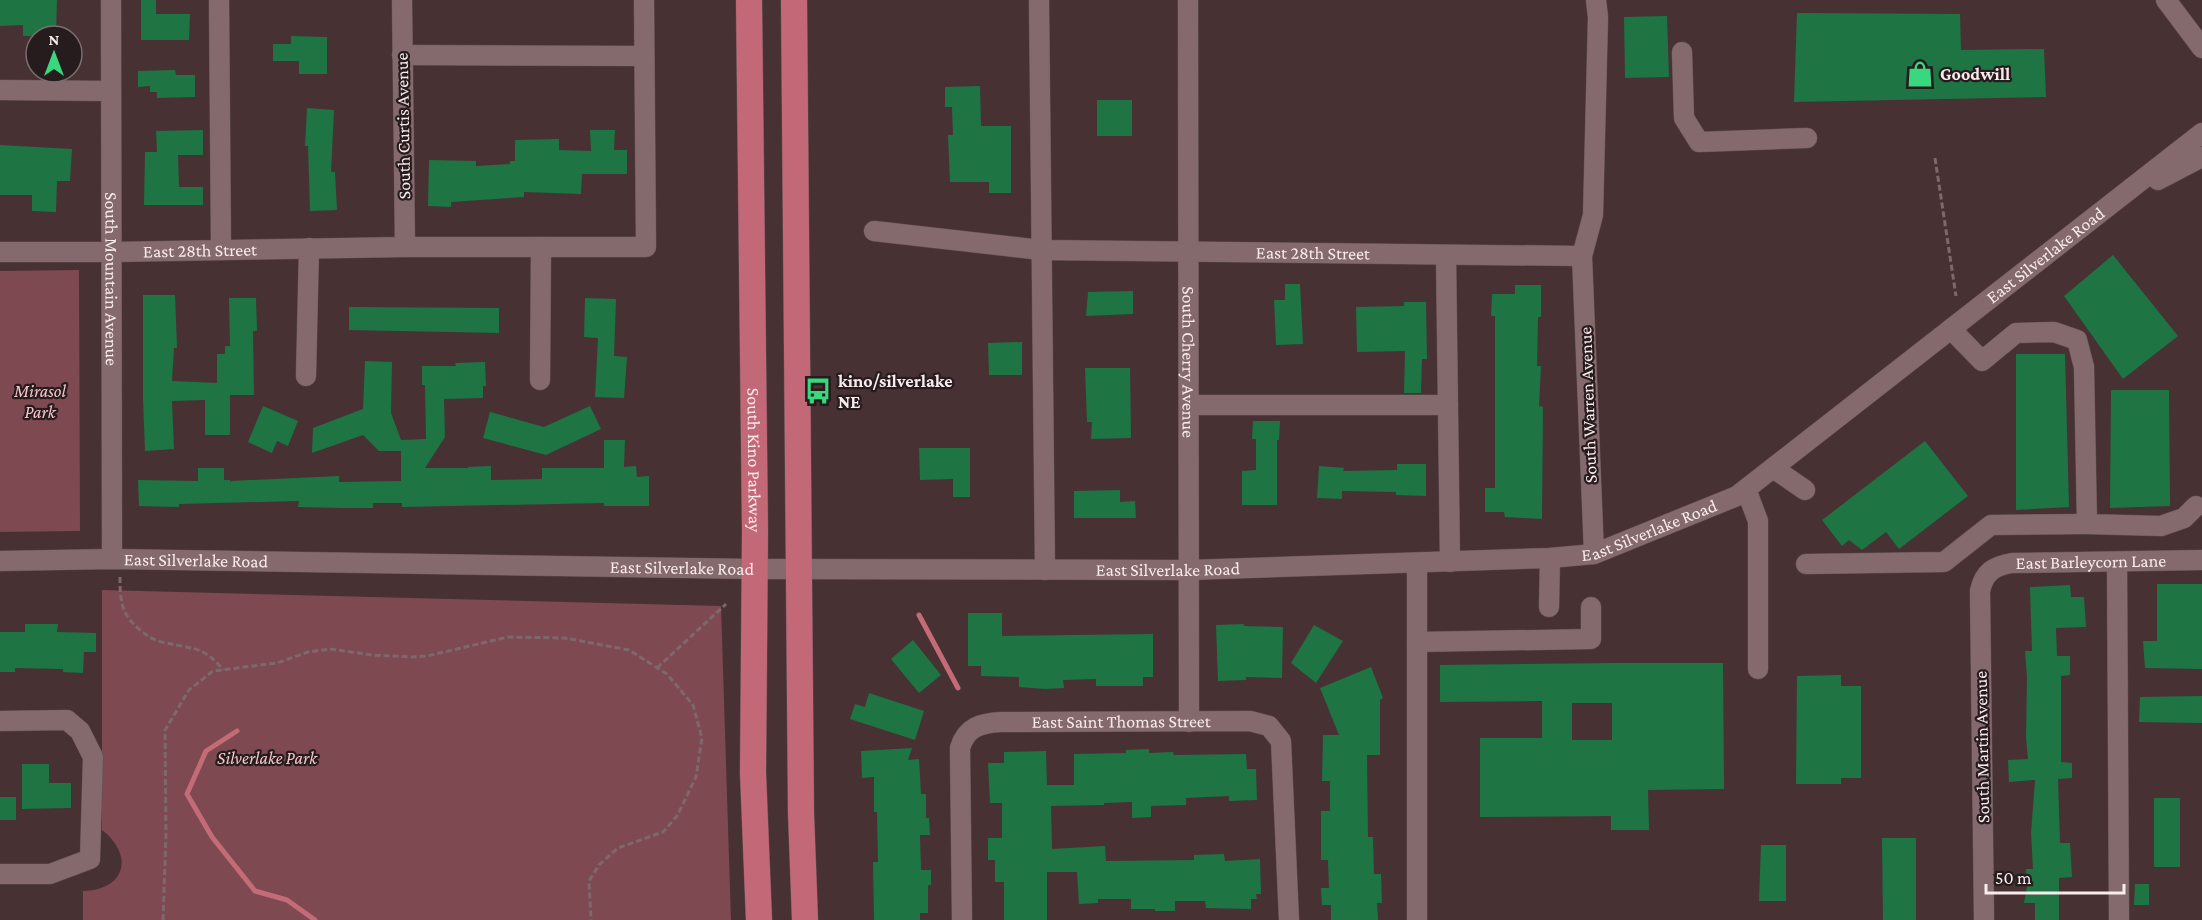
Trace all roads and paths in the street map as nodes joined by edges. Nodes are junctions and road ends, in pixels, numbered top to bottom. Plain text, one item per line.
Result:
1 (111, 0) edge
2 (219, 0) edge
3 (402, 0) edge
4 (644, 0) edge
5 (748, 0) edge
6 (794, 0) edge
7 (1039, 0) edge
8 (1188, 0) edge
9 (1596, 0) edge
10 (2166, 0) edge
11 (2202, 48) edge
12 (1682, 52) dead end
13 (402, 55) junction
14 (644, 56) junction
15 (0, 90) edge
16 (111, 91) junction
17 (2202, 133) edge
18 (1807, 138) dead end
19 (2202, 157) edge
20 (1935, 158) dead end
21 (2118, 199) junction
22 (874, 231) dead end
23 (402, 247) junction
24 (541, 247) junction
25 (309, 248) junction
26 (221, 250) junction
27 (1041, 250) junction
28 (0, 252) edge
29 (112, 252) junction
30 (1189, 252) junction
31 (1446, 255) junction
32 (1582, 256) junction
33 (1956, 296) dead end
34 (1951, 329) junction
35 (306, 376) dead end
36 (540, 380) dead end
37 (1189, 405) junction
38 (1448, 405) junction
39 (1773, 468) junction
40 (1746, 489) junction
41 (1805, 490) dead end
42 (2196, 506) dead end
43 (2086, 524) junction
44 (1594, 554) junction
45 (1550, 558) junction
46 (116, 559) junction
47 (2202, 560) edge
48 (0, 561) edge
49 (1449, 562) junction
50 (2116, 562) junction
51 (1417, 563) junction
52 (1806, 564) dead end
53 (754, 569) junction
54 (800, 569) junction
55 (1044, 570) junction
56 (1189, 570) junction
57 (1985, 575) joint
58 (726, 604) dead end
59 (1549, 607) dead end
60 (1591, 607) dead end
61 (1417, 642) junction
62 (657, 668) junction
63 (1758, 669) dead end
64 (223, 670) junction
65 (0, 721) edge
66 (1189, 722) junction
67 (0, 874) edge
68 (163, 920) edge
69 (591, 920) edge
70 (759, 920) edge
71 (805, 920) edge
72 (962, 920) edge
73 (1289, 920) edge
74 (1417, 920) edge
75 (1984, 920) edge
76 (2120, 920) edge

1 - 16 street, South Mountain Avenue
2 - 26 street
3 - 13 street, South Curtis Avenue
4 - 14 street
5 - 53 main road, South Kino Parkway
6 - 54 main road
7 - 27 street
8 - 30 street, South Cherry Avenue
9 - 32 street, South Warren Avenue
10 - 11 street
12 - 18 street
13 - 14 street
13 - 23 street, South Curtis Avenue
14 - 24 street, East 28th Street
15 - 16 street
16 - 29 street, South Mountain Avenue
17 - 21 street, East Silverlake Road
19 - 21 street
20 - 33 path
21 - 34 street, East Silverlake Road
22 - 27 street, East 28th Street
23 - 24 street, East 28th Street
23 - 25 street, East 28th Street
24 - 36 street
25 - 26 street, East 28th Street
25 - 35 street
26 - 29 street, East 28th Street
27 - 30 street, East 28th Street
27 - 55 street
28 - 29 street, East 28th Street
29 - 46 street, South Mountain Avenue
30 - 31 street, East 28th Street
30 - 37 street, South Cherry Avenue
31 - 32 street, East 28th Street
31 - 38 street
32 - 44 street, South Warren Avenue
34 - 39 street, East Silverlake Road
34 - 43 street
37 - 38 street
37 - 56 street, South Cherry Avenue
38 - 49 street
39 - 40 street, East Silverlake Road
39 - 41 street
40 - 44 street, East Silverlake Road
40 - 63 street
42 - 43 street
43 - 52 street
44 - 45 street, East Silverlake Road
45 - 49 street, East Silverlake Road
45 - 59 street
46 - 48 street, East Silverlake Road
46 - 53 street, East Silverlake Road
46 - 64 path
47 - 50 street, East Barleycorn Lane
49 - 51 street, East Silverlake Road
50 - 57 street, East Barleycorn Lane
50 - 76 street
51 - 56 street, East Silverlake Road
51 - 61 street
53 - 54 street, East Silverlake Road
53 - 70 main road, South Kino Parkway
54 - 55 street, East Silverlake Road
54 - 71 main road
55 - 56 street, East Silverlake Road
56 - 66 street, South Cherry Avenue
57 - 75 street, South Martin Avenue
58 - 62 path
60 - 61 street
61 - 74 street
62 - 64 path
62 - 69 path
64 - 68 path
65 - 67 street
66 - 72 street, East Saint Thomas Street
66 - 73 street, East Saint Thomas Street

